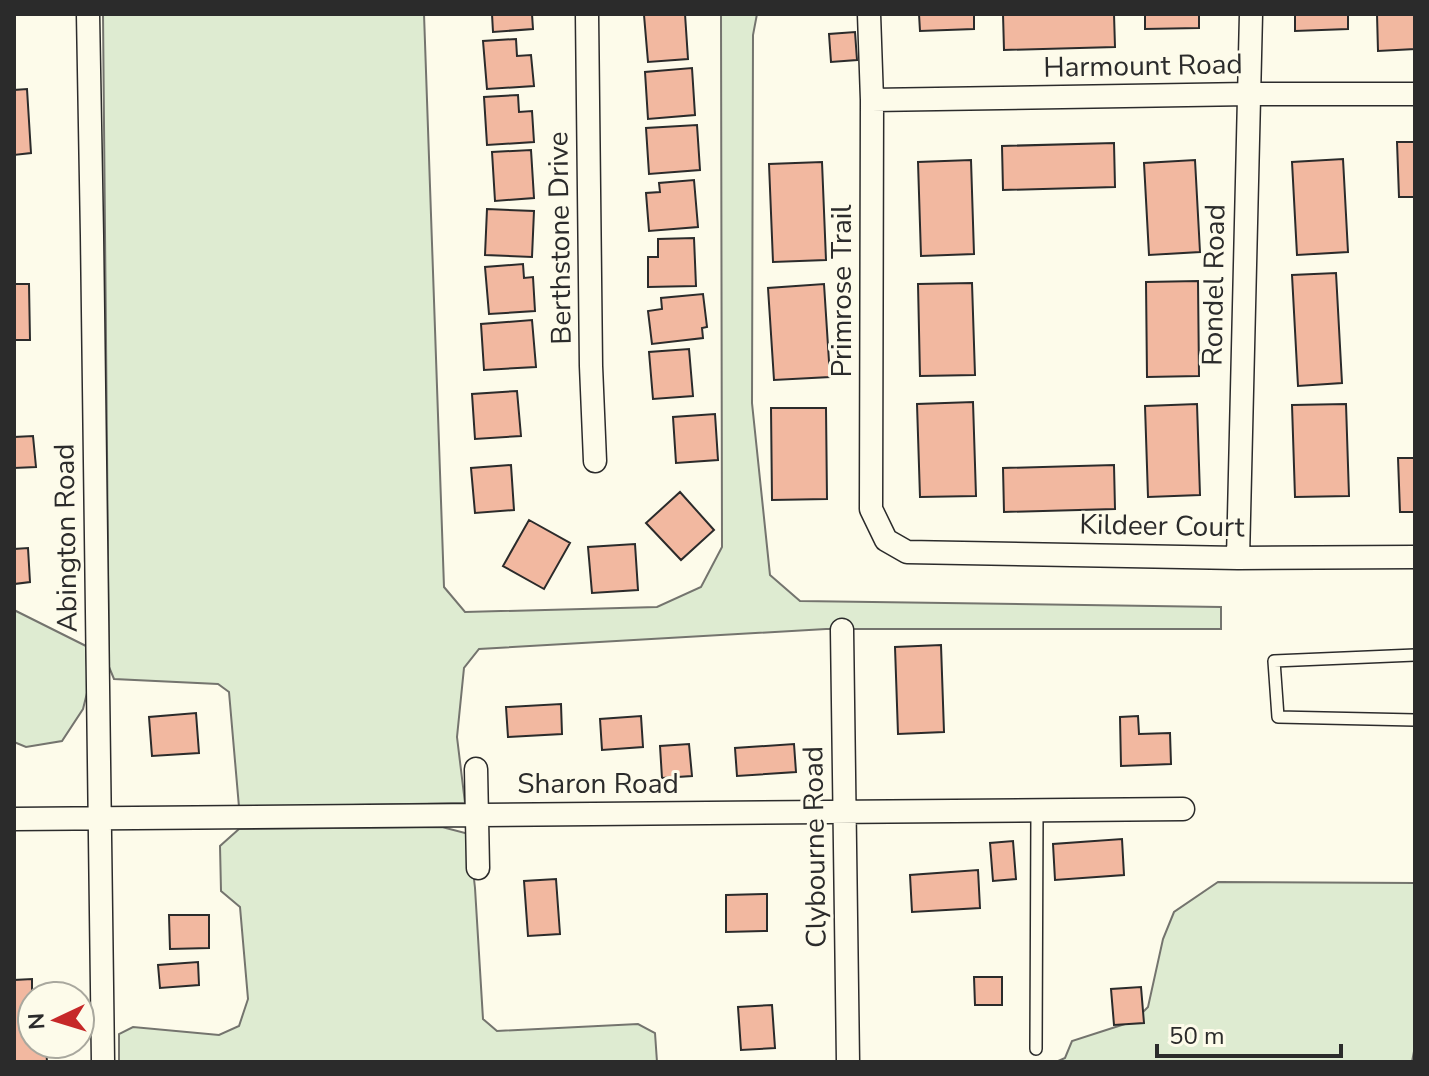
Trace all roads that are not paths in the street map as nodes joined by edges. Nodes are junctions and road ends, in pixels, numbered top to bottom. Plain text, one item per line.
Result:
1 (88, 14) edge
2 (587, 14) edge
3 (869, 14) edge
4 (1251, 14) edge
5 (1249, 94) junction
6 (1415, 94) edge
7 (872, 100) junction
8 (595, 461) dead end
9 (907, 552) joint
10 (1415, 557) edge
11 (1238, 558) junction
12 (842, 630) dead end
13 (1415, 655) edge
14 (1415, 720) edge
15 (476, 769) dead end
16 (1183, 809) dead end
17 (1037, 811) junction
18 (845, 812) junction
19 (477, 814) junction
20 (14, 819) edge
21 (99, 819) junction
22 (478, 868) dead end
23 (1036, 1049) dead end
24 (103, 1062) edge
25 (848, 1062) edge

1 - 21 street, Abington Road
2 - 8 street, Berthstone Drive
3 - 7 street, Primrose Trail
4 - 5 street, Rondel Road
5 - 6 street, Harmount Road
5 - 7 street, Harmount Road
5 - 11 street, Rondel Road
7 - 9 street, Primrose Trail
9 - 11 street, Kildeer Court
10 - 11 street, Kildeer Court
12 - 18 street, Clybourne Road
13 - 14 lane
15 - 19 street
16 - 17 street, Sharon Road
17 - 18 street, Sharon Road
17 - 23 lane
18 - 19 street, Sharon Road
18 - 25 street, Clybourne Road
19 - 21 street, Sharon Road
19 - 22 street
20 - 21 street, Sharon Road
21 - 24 street, Abington Road

